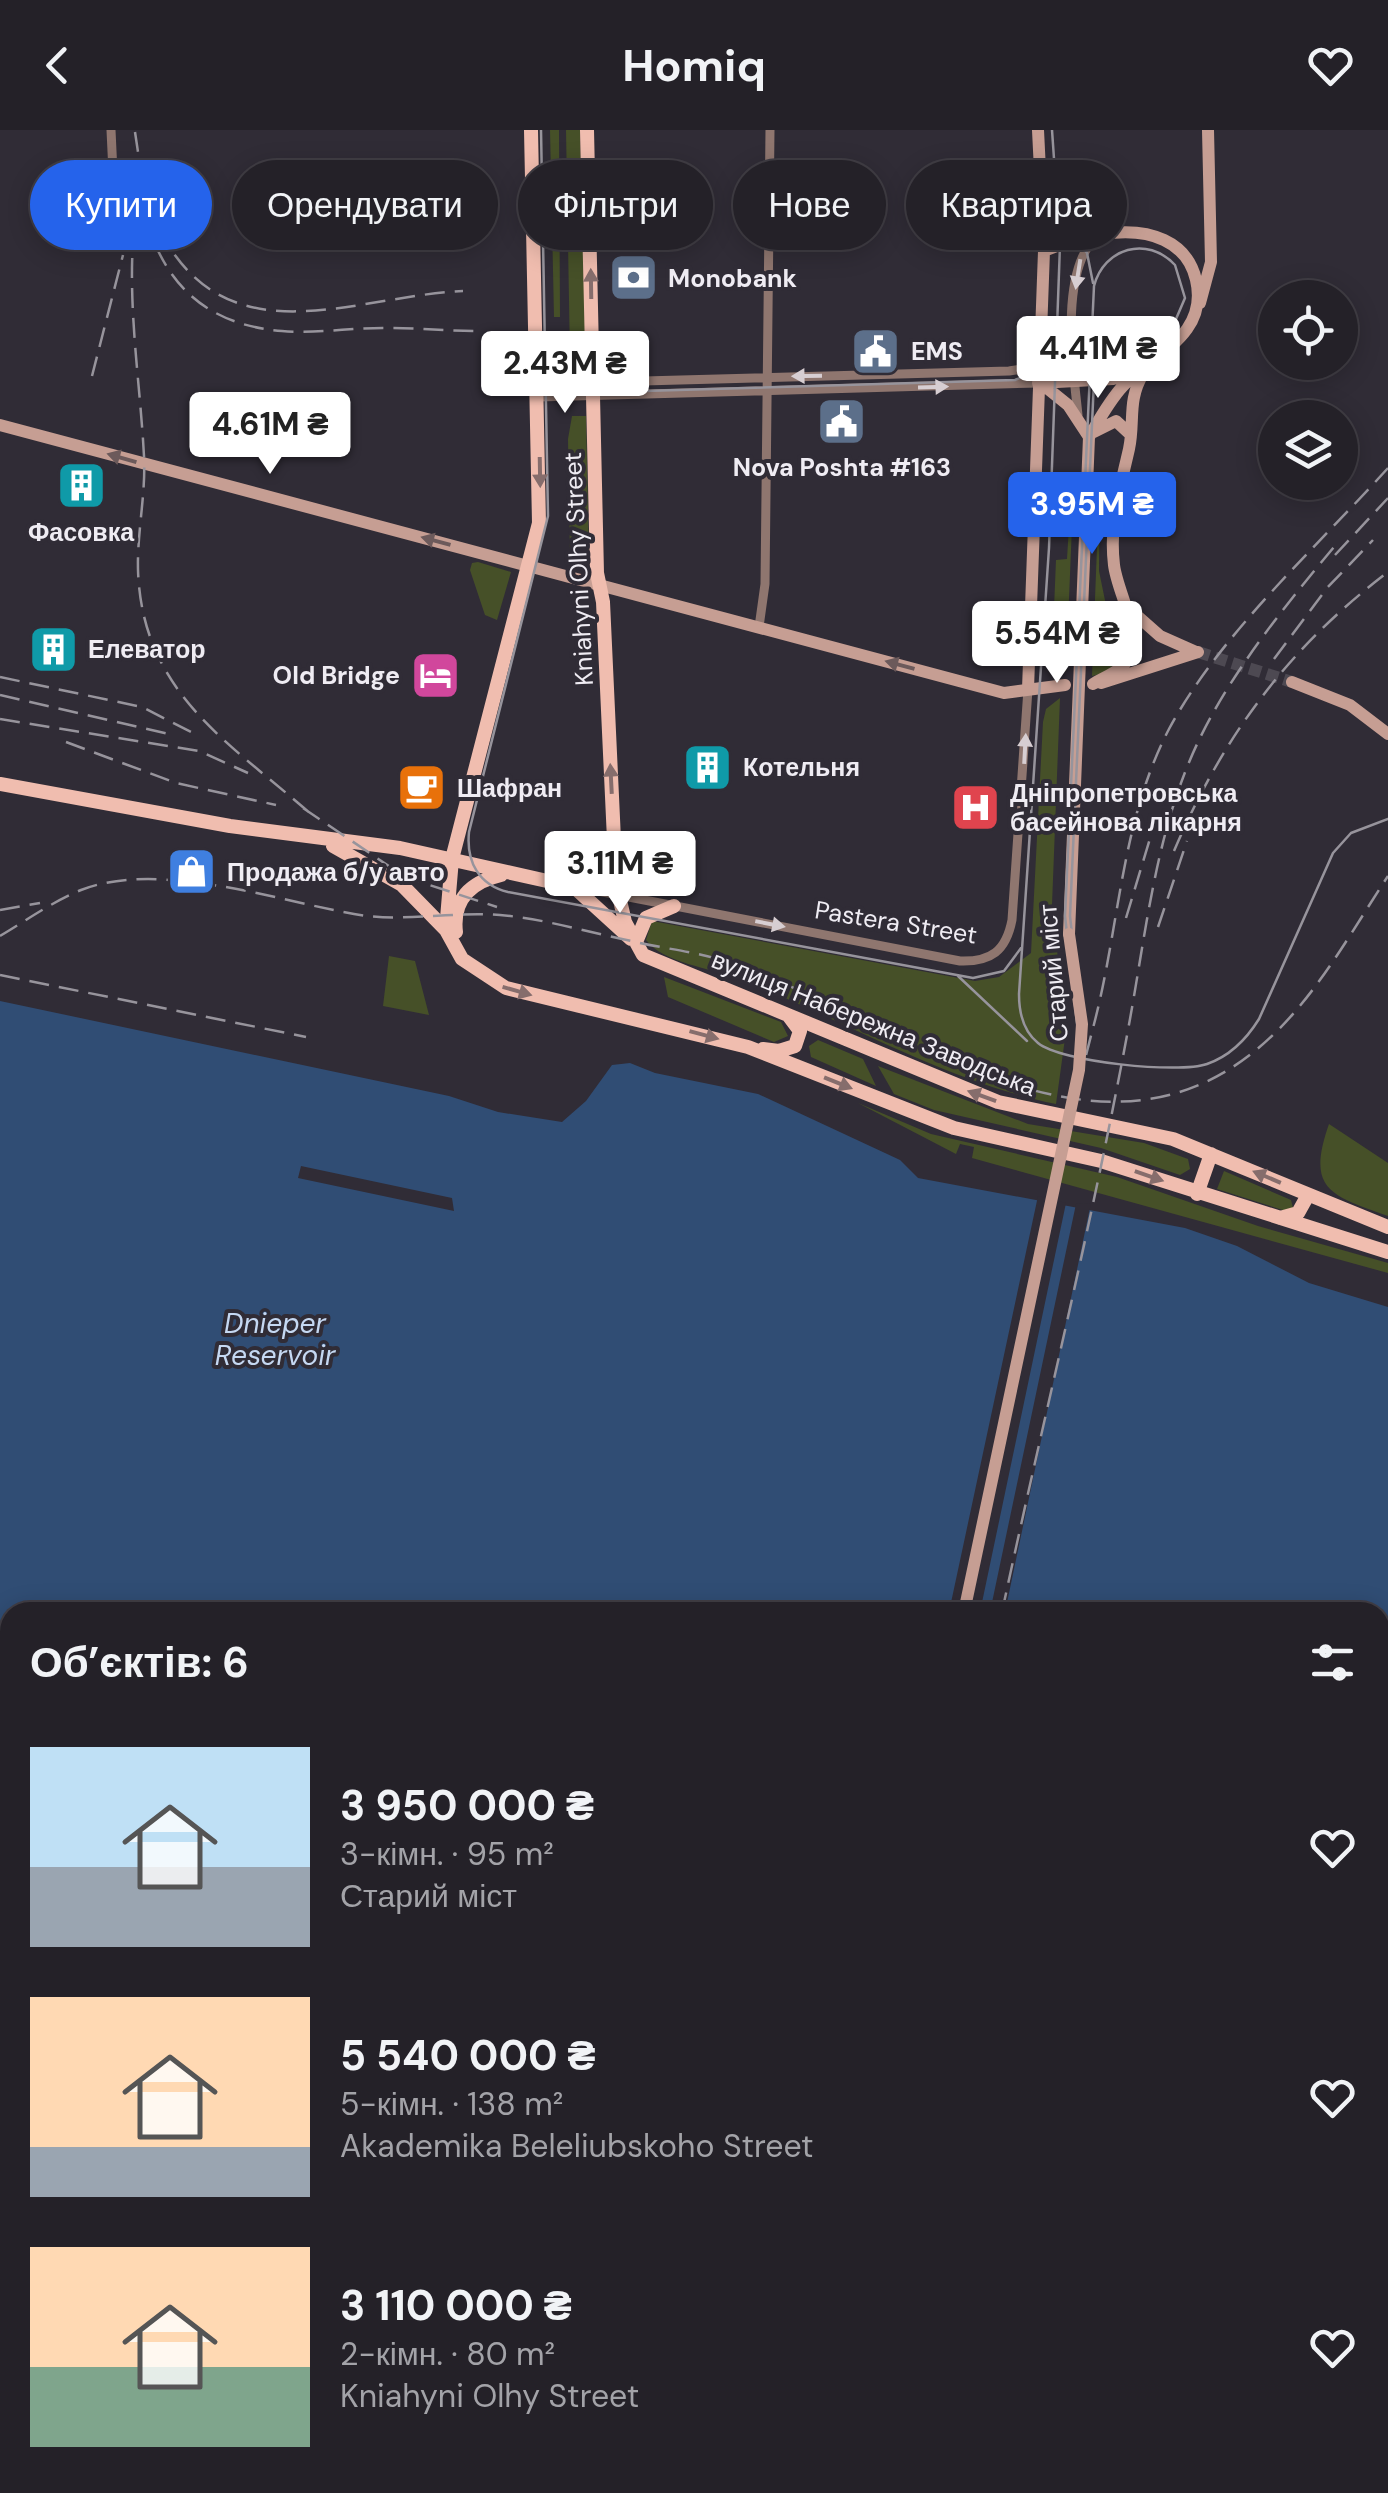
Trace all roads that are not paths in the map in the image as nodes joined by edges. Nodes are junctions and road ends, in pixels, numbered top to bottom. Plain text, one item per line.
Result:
1 (110, 130) edge
2 (532, 130) edge
3 (587, 130) edge
4 (770, 130) edge
5 (1038, 130) edge
6 (1208, 130) edge
7 (112, 160) edge
8 (1127, 236) edge
9 (1048, 250) edge
10 (1084, 250) edge
11 (1044, 251) junction
12 (1197, 310) junction
13 (1039, 354) junction
14 (1147, 368) junction
15 (765, 377) junction
16 (1074, 380) junction
17 (1038, 383) junction
18 (593, 389) junction
19 (765, 392) junction
20 (538, 393) junction
21 (1078, 417) junction
22 (0, 425) edge
23 (1130, 434) junction
24 (1089, 437) junction
25 (530, 565) junction
26 (600, 585) junction
27 (1124, 603) junction
28 (758, 627) junction
29 (1292, 682) tunnel mouth
30 (1065, 685) dead end
31 (1028, 689) junction
32 (1388, 734) edge
33 (0, 784) edge
34 (318, 840) junction
35 (452, 860) junction
36 (507, 874) junction
37 (574, 887) junction
38 (618, 895) junction
39 (674, 906) junction
40 (446, 930) junction
41 (636, 942) junction
42 (462, 960) junction
43 (783, 1011) junction
44 (748, 1047) junction
45 (1211, 1154) junction
46 (1197, 1194) junction
47 (1308, 1194) junction
48 (1274, 1219) junction
49 (1388, 1227) edge
50 (1388, 1252) edge
51 (966, 1602) edge

1 - 7 street
2 - 20 main road, Kniahyni Olhy Street
18 -> 3 main road, Kniahyni Olhy Street
4 - 15 street
5 - 11 main road
6 - 12 main road
8 - 12 main road
9 - 11 main road
10 -> 16 street
11 - 13 main road, Pastera Street
12 - 14 main road
13 -> 15 street
13 - 17 main road, Pastera Street
14 - 16 main road
14 - 23 main road
14 - 24 main road
15 - 18 street
15 - 19 street
16 - 17 main road
16 - 21 street
19 -> 17 street
17 - 21 main road
17 - 31 main road, Pastera Street
18 - 19 street
18 - 20 street
18 - 26 main road, Kniahyni Olhy Street
19 - 28 street
20 -> 25 main road, Kniahyni Olhy Street
21 - 24 main road
25 -> 22 main road
23 - 24 main road
23 - 27 main road
24 - 51 main road, Старий міст, bridge
25 - 26 main road
25 - 35 main road, Kniahyni Olhy Street
26 - 28 main road
38 -> 26 main road, Kniahyni Olhy Street
27 - 27 main road
31 -> 28 main road
29 - 32 main road
30 - 31 main road
39 -> 31 street, Pastera Street
33 - 34 main road
34 - 35 main road
34 - 40 main road
35 - 36 main road
35 - 40 main road, Kniahyni Olhy Street
36 - 37 main road
36 - 42 main road
37 - 38 street, Pastera Street
37 - 41 main road, вулиця Набережна Заводська
38 - 39 street, Pastera Street
38 - 41 main road, Kniahyni Olhy Street
39 - 41 main road
40 - 42 main road
41 - 43 main road, вулиця Набережна Заводська
42 -> 44 main road
43 - 44 main road
45 -> 43 main road, вулиця Набережна Заводська
44 -> 46 main road
45 - 46 main road
47 -> 45 main road, вулиця Набережна Заводська
46 - 48 main road
47 - 48 main road
47 - 49 main road, вулиця Набережна Заводська
48 - 50 main road

